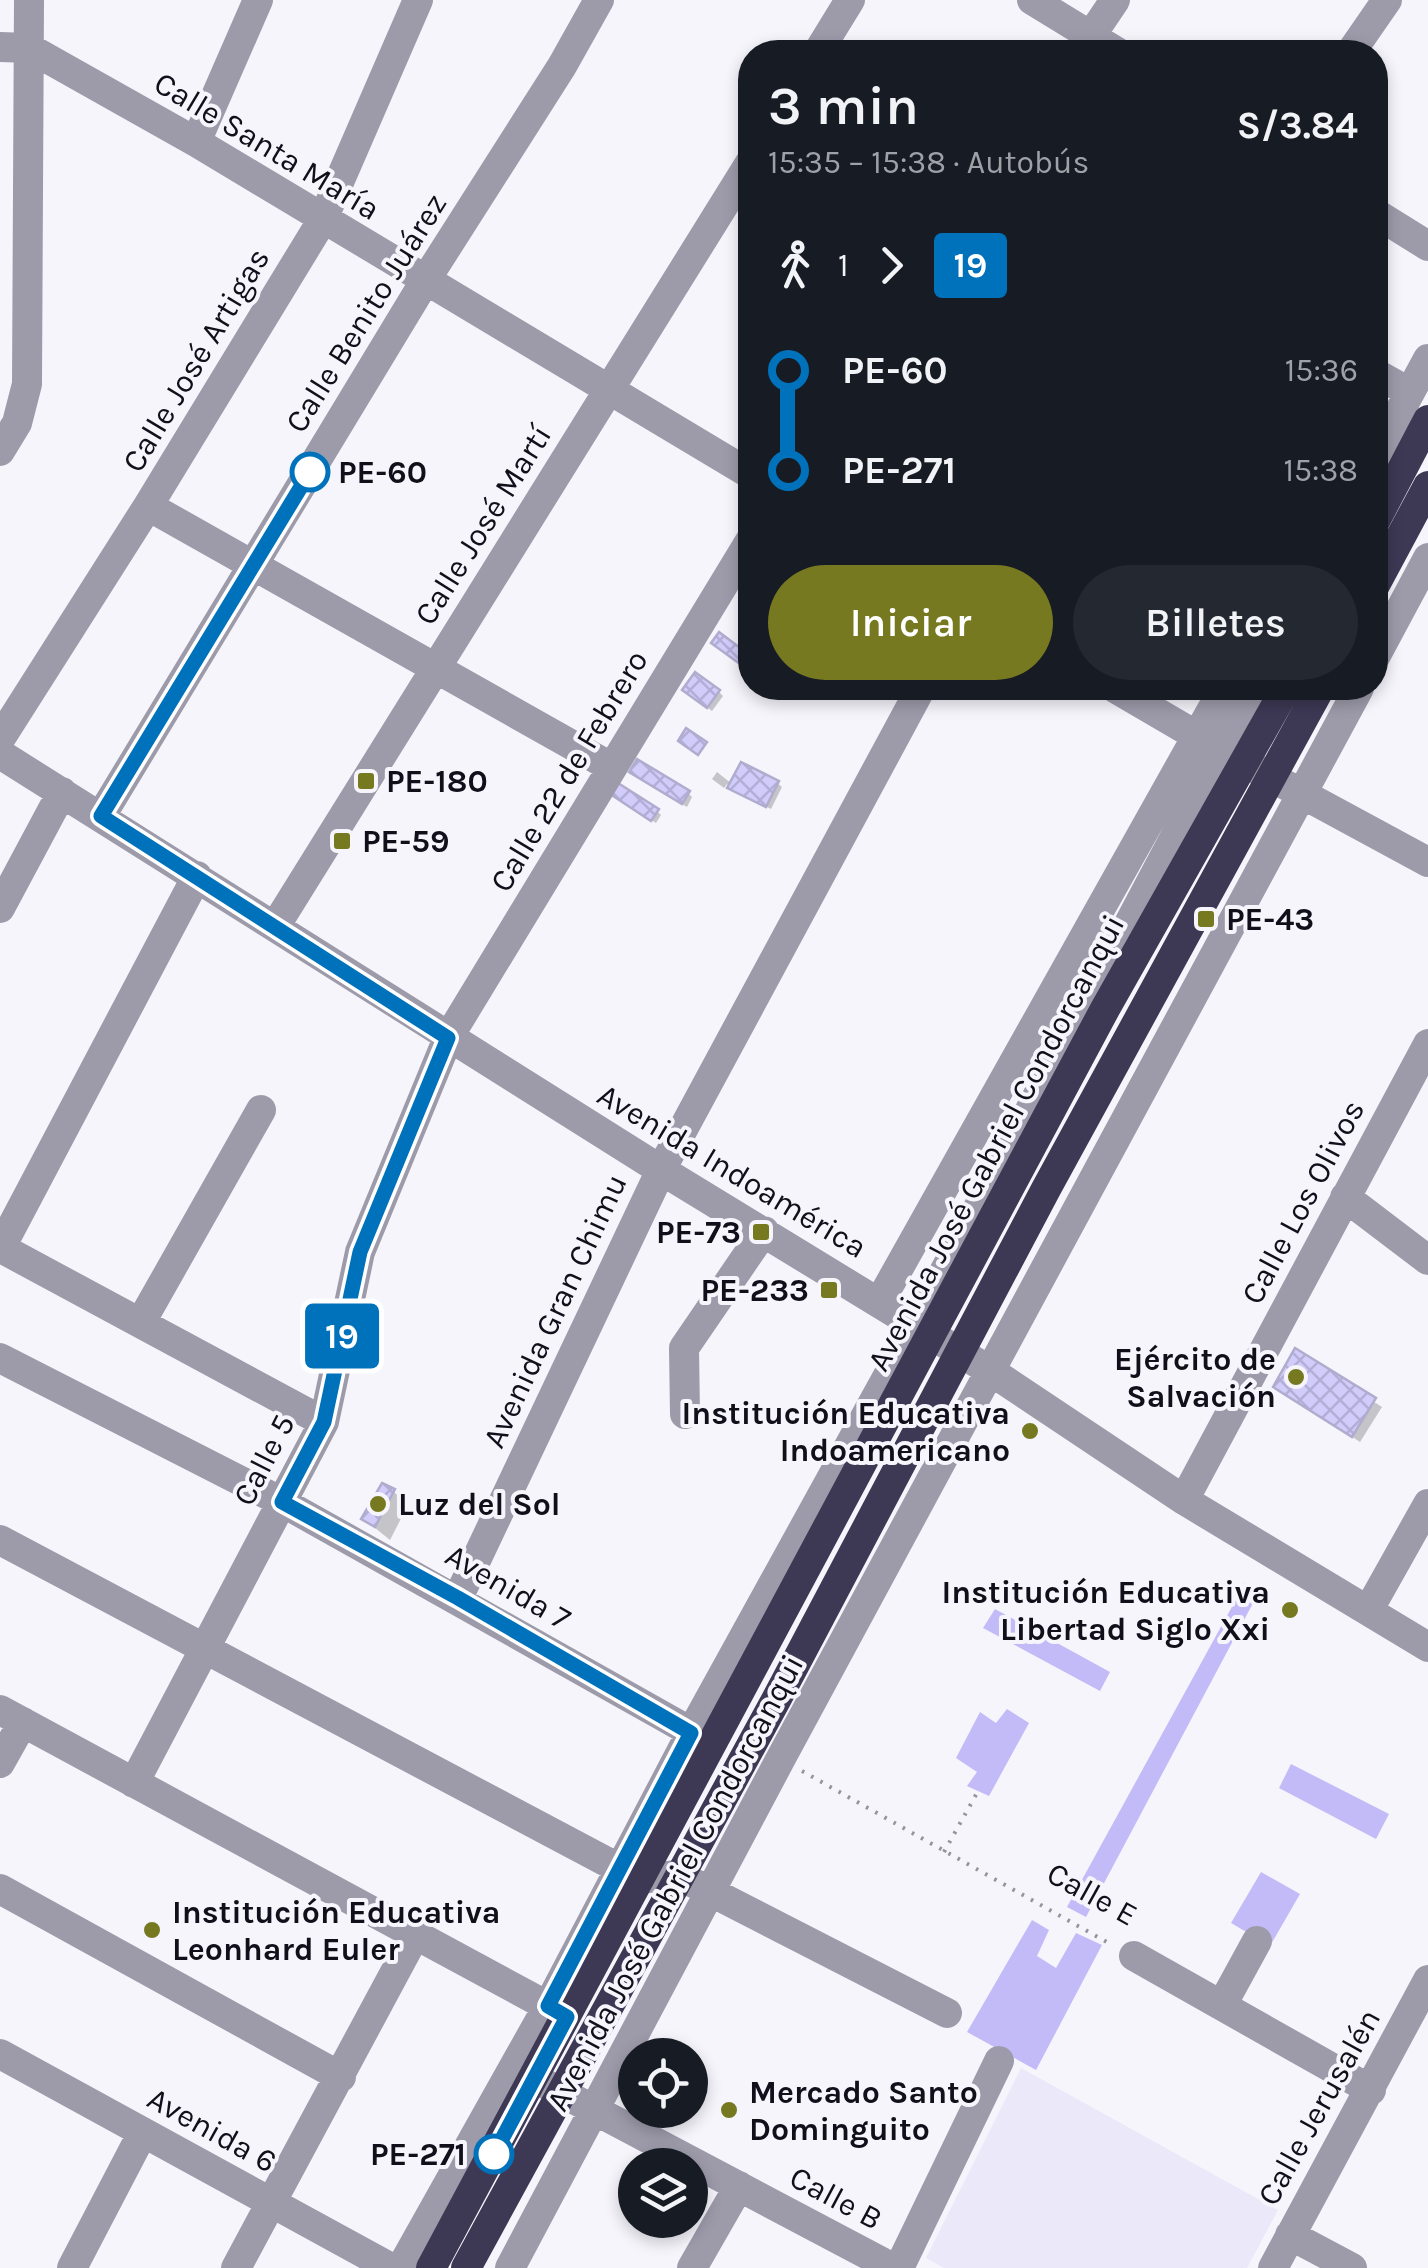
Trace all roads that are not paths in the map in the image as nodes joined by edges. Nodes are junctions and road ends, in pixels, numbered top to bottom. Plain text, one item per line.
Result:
1 (30, 0) edge
2 (258, 0) edge
3 (418, 0) edge
4 (598, 0) edge
5 (850, 0) edge
6 (1032, 0) edge
7 (1114, 0) edge
8 (1387, 0) edge
9 (825, 40) edge
10 (1080, 40) edge
11 (1088, 40) edge
12 (1360, 40) edge
13 (15, 48) edge
14 (196, 142) junction
15 (738, 182) edge
16 (323, 219) junction
17 (1388, 221) edge
18 (1428, 246) edge
19 (425, 280) junction
20 (1428, 359) edge
21 (1388, 380) edge
22 (609, 392) junction
23 (1409, 392) junction
24 (1428, 420) edge
25 (0, 450) edge
26 (738, 467) edge
27 (1395, 472) edge
28 (148, 506) junction
29 (1388, 512) edge
30 (1428, 558) edge
31 (738, 561) edge
32 (252, 568) junction
33 (1388, 633) edge
34 (433, 668) junction
35 (915, 700) edge
36 (1136, 700) edge
37 (1224, 700) edge
38 (1251, 700) edge
39 (1277, 700) edge
40 (1305, 700) edge
41 (1353, 700) edge
42 (0, 739) edge
43 (0, 754) edge
44 (1235, 756) junction
45 (611, 767) junction
46 (62, 792) junction
47 (1303, 792) junction
48 (101, 816) junction
49 (1428, 862) edge
50 (197, 876) junction
51 (0, 908) edge
52 (276, 925) junction
53 (448, 1038) junction
54 (1428, 1044) edge
55 (261, 1110) dead end
56 (661, 1170) junction
57 (1346, 1198) junction
58 (764, 1231) junction
59 (0, 1248) edge
60 (1428, 1260) edge
61 (879, 1303) junction
62 (141, 1322) junction
63 (924, 1330) junction
64 (960, 1352) junction
65 (0, 1358) edge
66 (992, 1372) junction
67 (685, 1414) dead end
68 (324, 1422) junction
69 (1184, 1500) junction
70 (282, 1502) junction
71 (1428, 1504) edge
72 (0, 1540) edge
73 (458, 1598) junction
74 (1368, 1611) junction
75 (1428, 1647) edge
76 (202, 1648) junction
77 (12, 1716) edge
78 (701, 1738) junction
79 (0, 1763) edge
80 (134, 1783) junction
81 (630, 1874) junction
82 (678, 1875) junction
83 (0, 1889) edge
84 (710, 1892) junction
85 (415, 1935) junction
86 (1257, 1941) dead end
87 (1134, 1956) road end
88 (1428, 1980) edge
89 (1222, 2005) junction
90 (557, 2012) junction
91 (947, 2012) dead end
92 (0, 2054) edge
93 (999, 2061) dead end
94 (341, 2077) junction
95 (548, 2085) junction
96 (1371, 2090) junction
97 (594, 2109) junction
98 (143, 2132) junction
99 (739, 2186) junction
100 (271, 2202) junction
101 (1290, 2235) junction
102 (72, 2268) edge
103 (236, 2268) edge
104 (391, 2268) edge
105 (401, 2268) edge
106 (431, 2268) edge
107 (466, 2268) edge
108 (510, 2268) edge
109 (692, 2268) edge
110 (896, 2268) edge
111 (1272, 2268) edge
112 (1352, 2268) edge

1 - 13 street
2 - 14 street
3 - 16 street, Calle José Artigas
4 - 19 street, Calle Benito Juárez
5 - 9 street
6 - 10 street
7 - 11 street
8 - 12 street
13 - 14 street, Calle Santa María
13 - 25 street
14 - 16 street, Calle Santa María
15 - 22 street, Calle José Martí
16 - 19 street, Calle Santa María
16 - 28 street, Calle José Artigas
17 - 18 street
19 - 22 street, Calle Santa María
19 - 32 street, Calle Benito Juárez
20 - 23 street
21 - 23 street
22 - 26 street, Calle Santa María
22 - 34 street, Calle José Martí
23 - 27 street
24 - 27 highway
27 - 29 highway
28 - 32 street
28 - 42 street, Calle José Artigas
30 - 33 street
31 - 45 street, Calle 22 de Febrero
32 - 34 street
32 - 48 street, Calle Benito Juárez
34 - 45 street
34 - 52 street, Calle José Martí
35 - 56 street, Avenida Gran Chimu
36 - 44 street
37 - 44 street
38 - 44 street, Avenida José Gabriel Condorcanqui
39 - 44 highway, Avenida José Gabriel Condorcanqui
40 - 44 highway, Avenida José Gabriel Condorcanqui
41 - 47 street, Avenida José Gabriel Condorcanqui
43 - 46 street, Avenida Indoamérica
44 - 47 street
44 - 61 street
44 - 63 highway, Avenida José Gabriel Condorcanqui
44 - 64 highway, Avenida José Gabriel Condorcanqui
45 - 53 street, Calle 22 de Febrero
46 - 48 street, Avenida Indoamérica
46 - 51 street
47 - 49 street
47 - 66 street, Avenida José Gabriel Condorcanqui
48 - 50 street, Avenida Indoamérica
50 - 52 street, Avenida Indoamérica
50 - 59 street
52 - 53 street, Avenida Indoamérica
53 - 56 street, Avenida Indoamérica
53 - 68 street, Calle 5
54 - 57 street, Calle Los Olivos
55 - 62 street
56 - 58 street, Avenida Indoamérica
56 - 73 street, Avenida Gran Chimu
57 - 60 street
57 - 69 street, Calle Los Olivos
58 - 61 street, Avenida Indoamérica
58 - 67 street
59 - 62 street
61 - 63 street, Avenida Indoamérica
62 - 68 street
63 - 64 street, Avenida Indoamérica
63 - 78 highway, Avenida José Gabriel Condorcanqui
64 - 66 street, Avenida Indoamérica
64 - 82 highway, Avenida José Gabriel Condorcanqui
65 - 70 street, Avenida 7
66 - 69 street, Avenida Indoamérica
66 - 84 street, Avenida José Gabriel Condorcanqui
68 - 70 street, Calle 5
69 - 74 street, Avenida Indoamérica
70 - 73 street, Avenida 7
70 - 76 street, Calle 5
71 - 74 street
72 - 76 street
73 - 78 street, Avenida 7
74 - 75 street, Avenida Indoamérica
76 - 80 street, Calle 5
76 - 81 street
77 - 79 street
77 - 80 street
78 - 81 highway, Avenida José Gabriel Condorcanqui
80 - 85 street
81 - 82 street
81 - 90 highway, Avenida José Gabriel Condorcanqui
82 - 84 street
82 - 95 highway, Avenida José Gabriel Condorcanqui
83 - 94 street
84 - 91 street
84 - 97 street, Avenida José Gabriel Condorcanqui
85 - 90 street
85 - 94 street
86 - 89 street
87 - 89 street, Calle E
88 - 96 street, Calle Jerusalén
89 - 96 street, Calle E
90 - 95 highway, Avenida José Gabriel Condorcanqui
90 - 105 street, Avenida José Gabriel Condorcanqui
92 - 98 street, Avenida 6
93 - 110 street
94 - 100 street
95 - 97 street, Calle B
95 - 106 highway, Avenida José Gabriel Condorcanqui
95 - 107 highway, Avenida José Gabriel Condorcanqui
96 - 101 street, Calle Jerusalén
97 - 99 street, Calle B
97 - 108 street, Avenida José Gabriel Condorcanqui
98 - 100 street, Avenida 6
98 - 102 street
99 - 109 street
99 - 110 street, Calle B
100 - 103 street
100 - 104 street, Avenida 6
101 - 111 street, Calle Jerusalén
101 - 112 street

